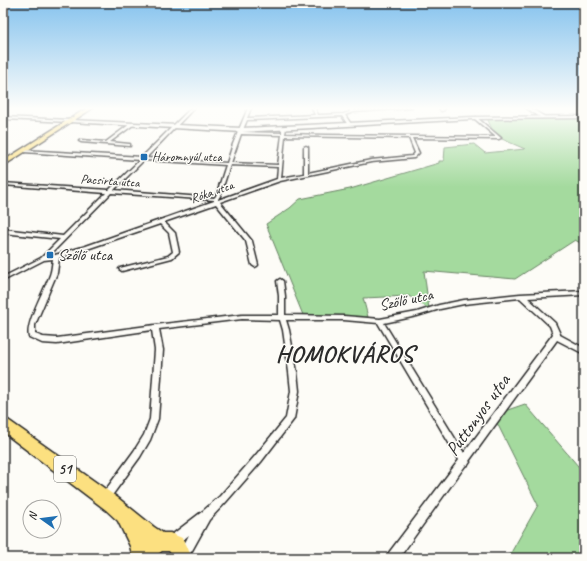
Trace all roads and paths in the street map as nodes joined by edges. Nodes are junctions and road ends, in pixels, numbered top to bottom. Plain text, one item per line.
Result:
1 (50, 134) edge
2 (119, 134) edge
3 (168, 134) edge
4 (240, 134) edge
5 (274, 134) edge
6 (494, 134) edge
7 (283, 135) junction
8 (410, 137) junction
9 (81, 141) dead end
10 (108, 143) junction
11 (129, 144) dead end
12 (306, 147) dead end
13 (24, 151) junction
14 (143, 159) junction
15 (3, 164) edge
16 (228, 164) junction
17 (280, 166) junction
18 (306, 175) junction
19 (279, 180) junction
20 (3, 184) edge
21 (110, 192) junction
22 (216, 200) junction
23 (160, 222) junction
24 (3, 231) edge
25 (64, 238) junction
26 (56, 257) junction
27 (43, 259) junction
28 (255, 265) dead end
29 (122, 269) dead end
30 (3, 279) edge
31 (280, 281) dead end
32 (584, 293) edge
33 (522, 296) junction
34 (282, 317) junction
35 (380, 321) junction
36 (155, 327) junction
37 (556, 336) junction
38 (584, 351) edge
39 (3, 424) edge
40 (465, 462) junction
41 (105, 499) junction
42 (207, 515) junction
43 (124, 516) junction
44 (166, 542) junction
45 (143, 557) edge
46 (183, 558) edge
47 (392, 558) edge

1 - 13 main road
2 - 10 street
3 - 14 street
4 - 16 street
5 - 7 street
6 - 8 street
7 - 8 street
7 - 17 street
8 - 18 street, Róka utca
9 - 10 street
10 - 11 street
12 - 18 street
13 - 14 street
13 - 15 main road
14 - 16 street
14 - 21 street
16 - 17 street
16 - 22 street
17 - 19 street
18 - 19 street, Róka utca
19 - 22 street, Róka utca
20 - 21 street, Pacsirta utca
21 - 22 street, Pacsirta utca
21 - 25 street
22 - 23 street, Róka utca
22 - 28 street
23 - 26 street, Róka utca
23 - 29 street
24 - 25 street
25 - 27 street
26 - 27 street, Róka utca
26 - 36 street, Szőlő utca
27 - 30 street, Róka utca
31 - 34 street
32 - 33 street, Szőlő utca
33 - 35 street, Szőlő utca
33 - 37 street
34 - 35 street, Szőlő utca
34 - 36 street, Szőlő utca
34 - 42 street
35 - 40 street
36 - 41 street
37 - 38 street
37 - 40 street, Puttonyos utca
39 - 41 main road, 51
40 - 47 street, Puttonyos utca
41 - 43 main road, 51
42 - 44 street
42 - 46 street
43 - 44 main road, 51
43 - 45 main road, 51
44 - 45 main road, 51
44 - 46 main road, 51

